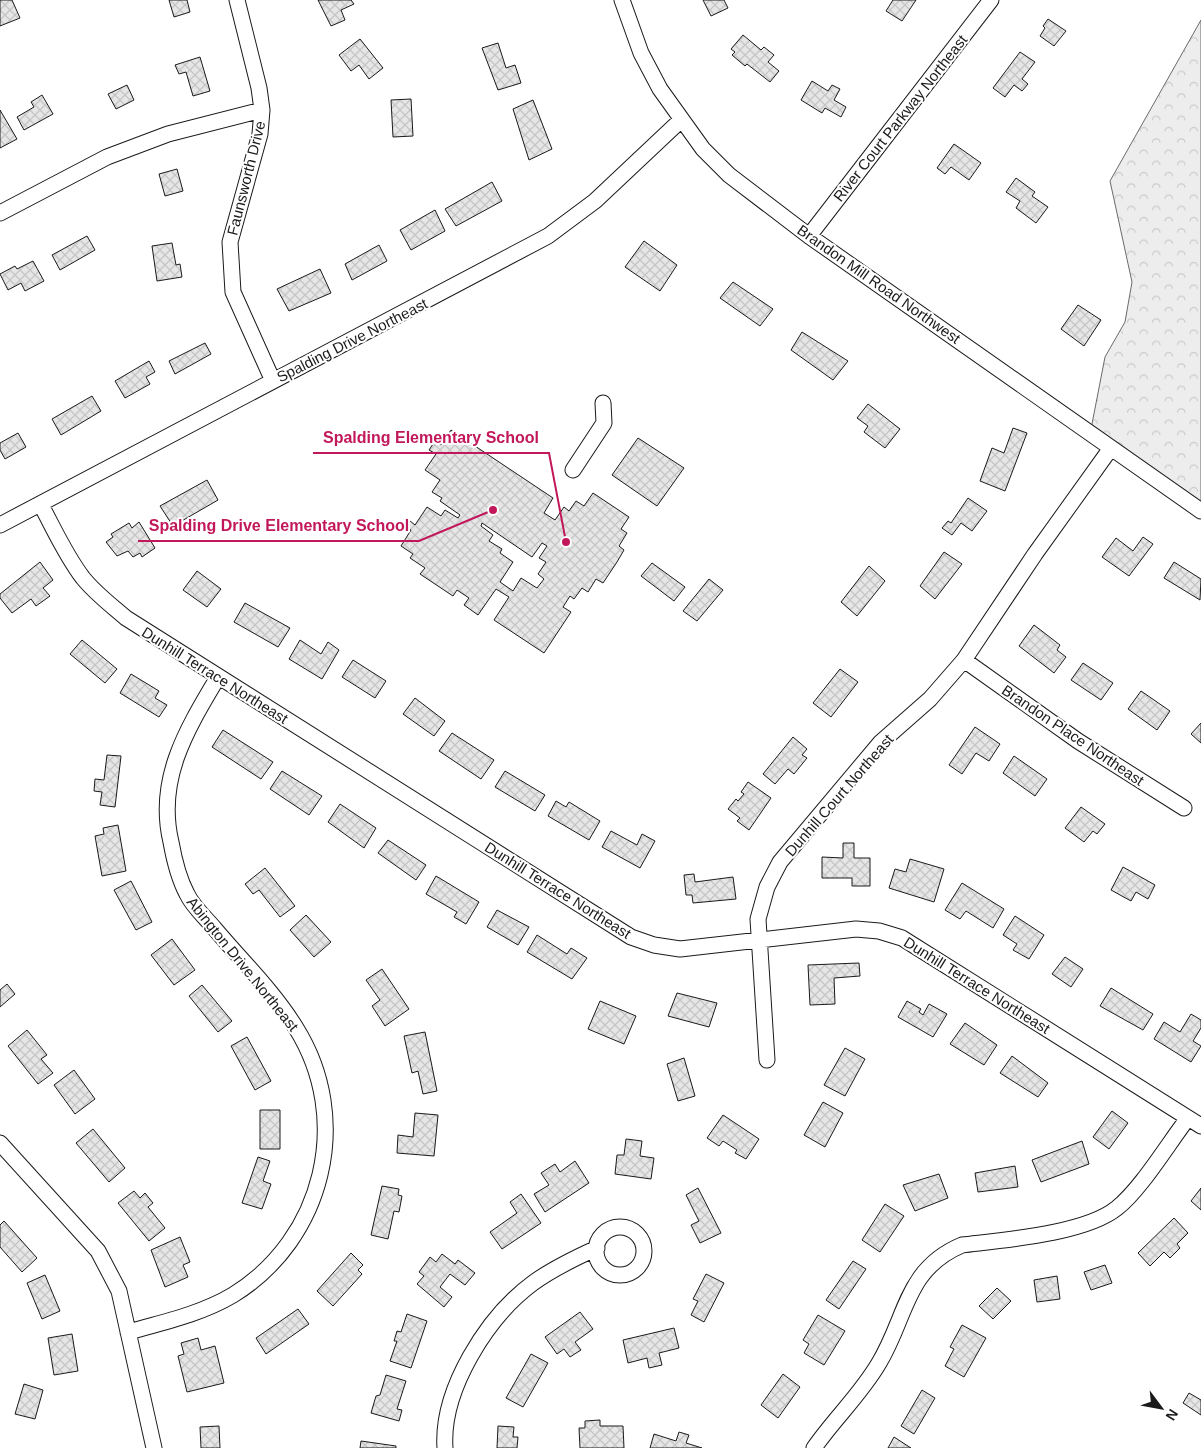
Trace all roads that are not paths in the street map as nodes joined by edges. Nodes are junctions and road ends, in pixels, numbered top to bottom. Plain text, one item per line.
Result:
1 (237, 0) edge
2 (622, 0) edge
3 (991, 0) edge
4 (262, 110) junction
5 (681, 120) junction
6 (0, 213) edge
7 (809, 236) junction
8 (273, 380) junction
9 (603, 402) dead end
10 (1111, 448) junction
11 (573, 470) dead end
12 (41, 504) junction
13 (1201, 511) edge
14 (0, 525) edge
15 (964, 660) junction
16 (218, 677) junction
17 (1184, 808) dead end
18 (758, 940) junction
19 (767, 1060) dead end
20 (1188, 1118) junction
21 (1201, 1126) edge
22 (0, 1143) edge
23 (597, 1248) dead end
24 (128, 1332) junction
25 (154, 1448) edge
26 (444, 1448) edge
27 (814, 1448) edge

1 - 4 street, Faunsworth Drive
2 - 5 street, Brandon Mill Road Northwest
3 - 7 street, River Court Parkway Northeast
4 - 6 street
4 - 8 street, Faunsworth Drive
5 - 7 street, Brandon Mill Road Northwest
5 - 8 street, Spalding Drive Northeast
7 - 10 street, Brandon Mill Road Northwest
8 - 12 street, Spalding Drive Northeast
9 - 11 street
10 - 13 street, Brandon Mill Road Northwest
10 - 15 street, Dunhill Court Northeast
12 - 14 street, Spalding Drive Northeast
12 - 16 street, Dunhill Terrace Northeast
15 - 17 street, Brandon Place Northeast
15 - 18 street, Dunhill Court Northeast
16 - 18 street, Dunhill Terrace Northeast
16 - 24 street, Abington Drive Northeast
18 - 19 street, Dunhill Court Northeast
18 - 20 street, Dunhill Terrace Northeast
20 - 21 street, Dunhill Terrace Northeast
20 - 27 street
22 - 24 street
23 - 26 street
24 - 25 street

